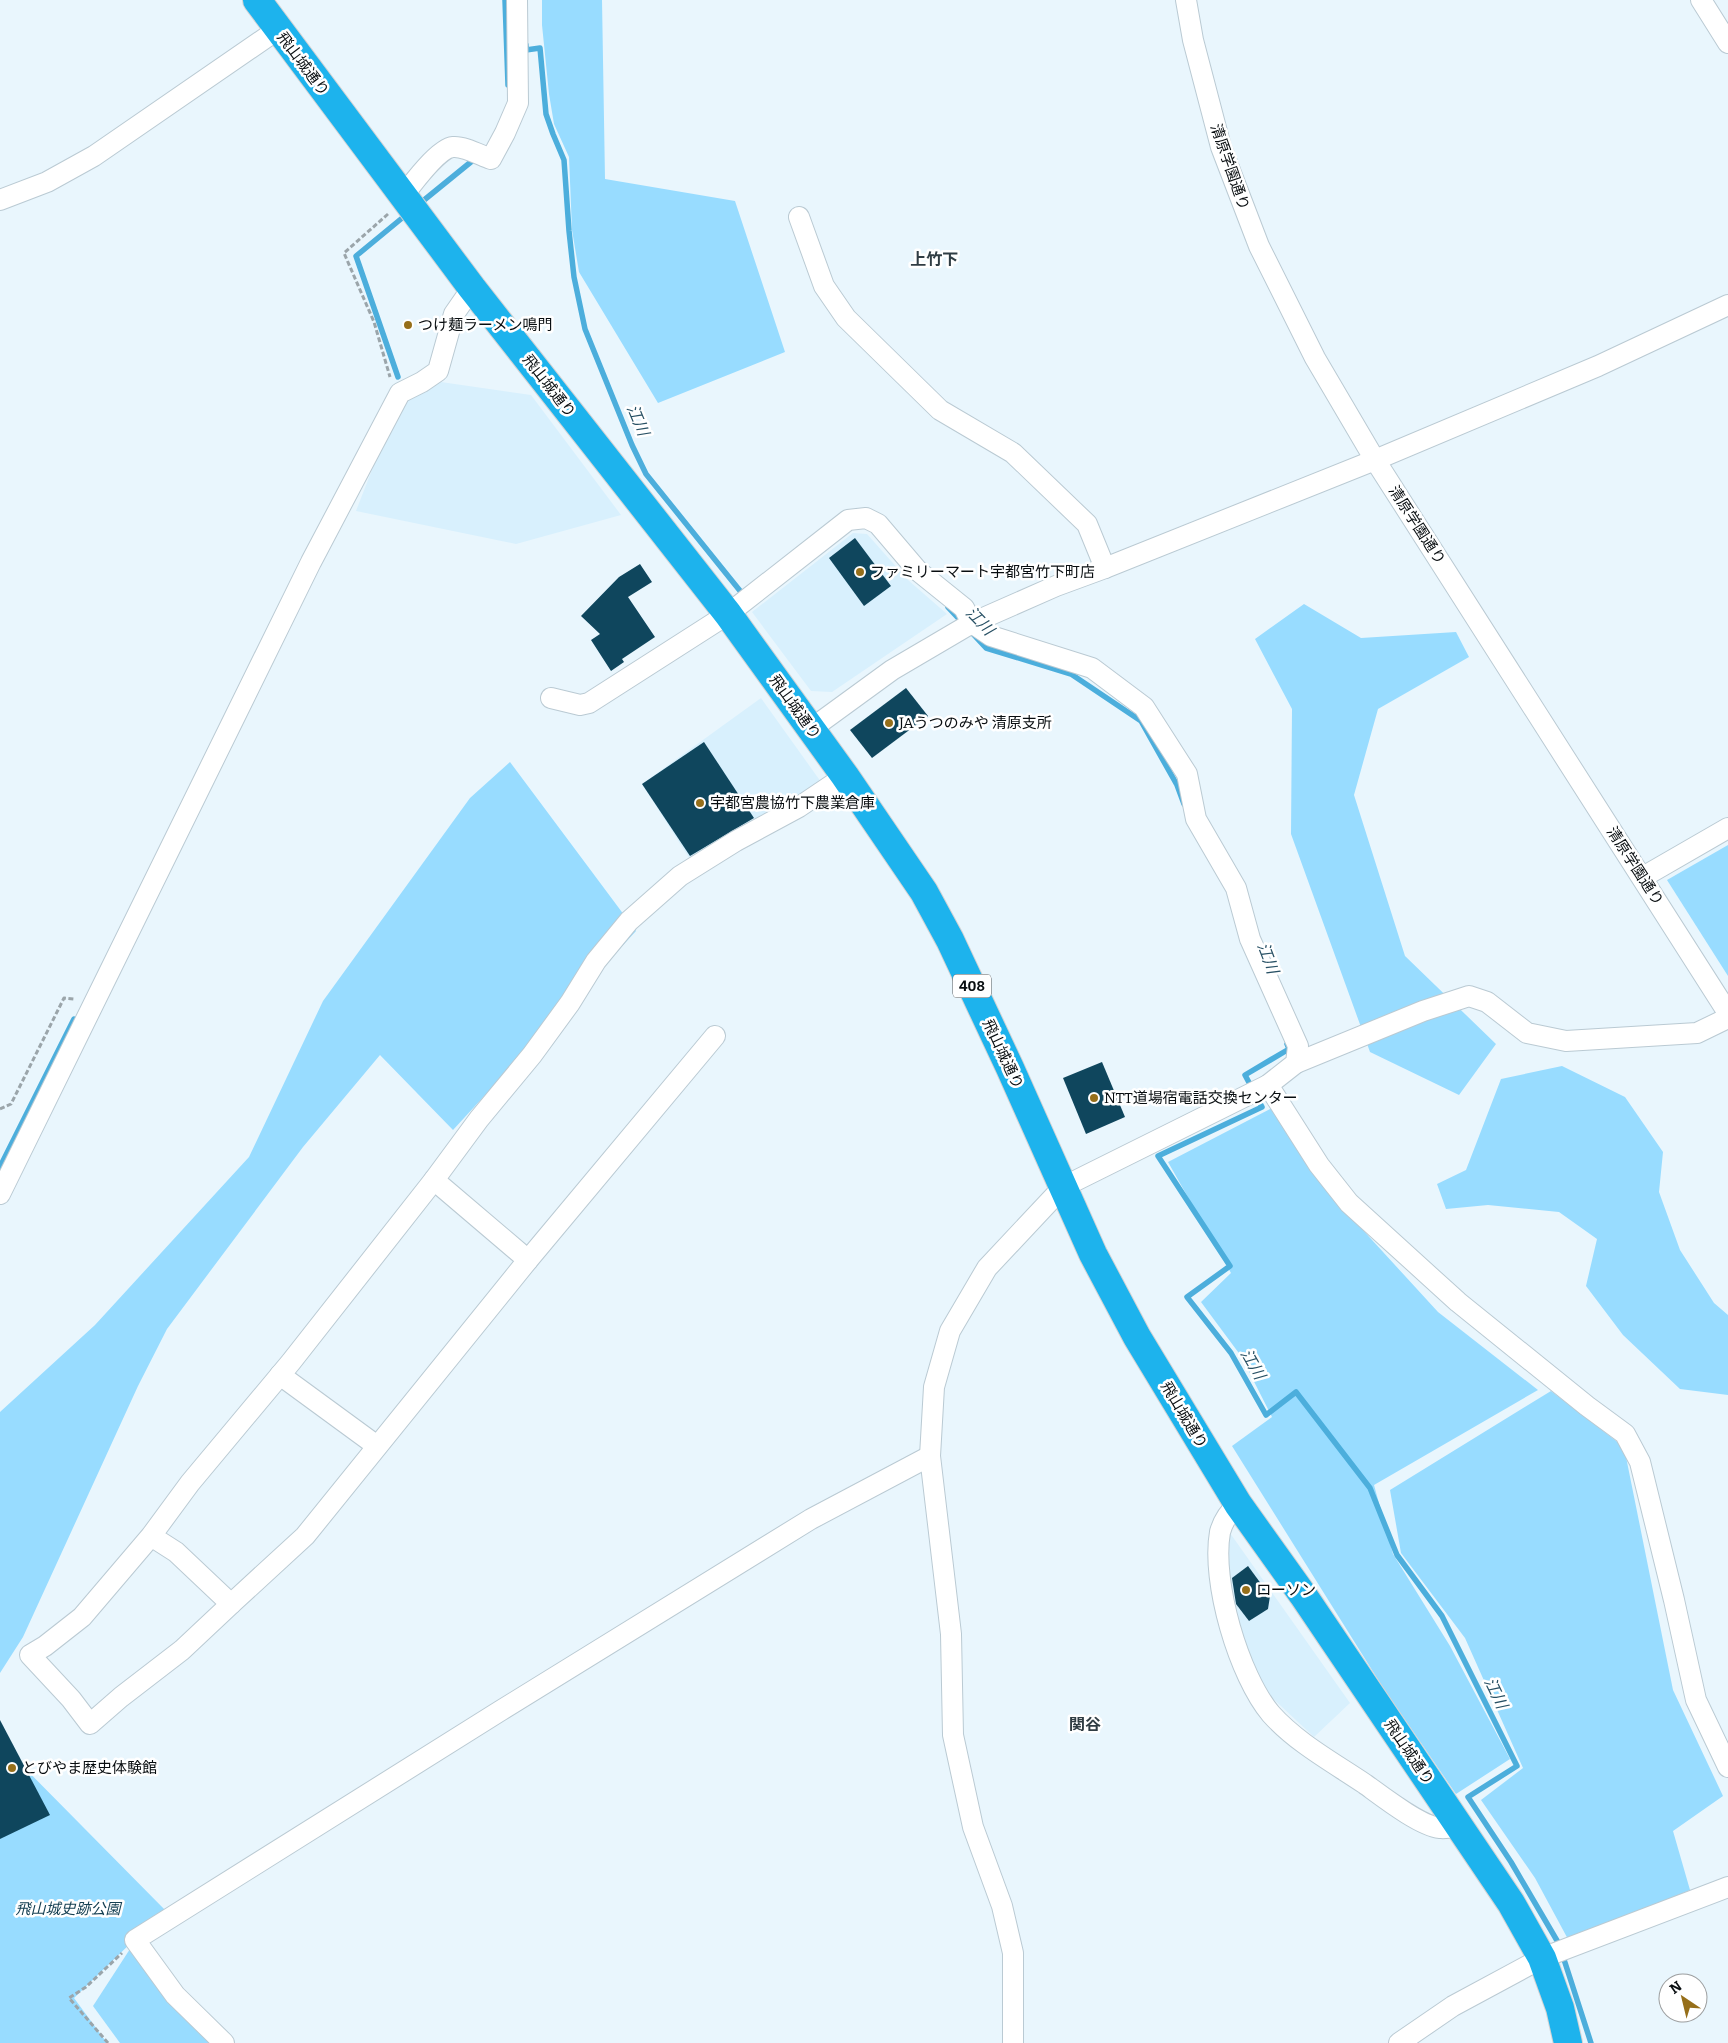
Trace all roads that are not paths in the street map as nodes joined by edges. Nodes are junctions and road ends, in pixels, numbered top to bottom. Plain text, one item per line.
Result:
1 (257, 0) edge
2 (517, 0) edge
3 (1186, 0) edge
4 (1701, 0) edge
5 (277, 30) junction
6 (1728, 43) edge
7 (403, 196) junction
8 (0, 200) edge
9 (799, 217) dead end
10 (472, 288) junction
11 (1728, 305) edge
12 (1375, 460) junction
13 (1105, 568) junction
14 (728, 614) junction
15 (972, 623) junction
16 (551, 698) dead end
17 (811, 729) junction
18 (845, 776) junction
19 (1728, 828) edge
20 (1643, 878) junction
21 (1728, 1013) edge
22 (1728, 1018) edge
23 (715, 1036) dead end
24 (1296, 1063) junction
25 (1268, 1084) junction
26 (434, 1180) junction
27 (1064, 1187) junction
28 (0, 1194) edge
29 (528, 1260) junction
30 (280, 1375) junction
31 (377, 1446) junction
32 (930, 1456) junction
33 (1238, 1504) junction
34 (151, 1536) junction
35 (231, 1604) junction
36 (1728, 1767) edge
37 (1459, 1826) junction
38 (1728, 1887) edge
39 (1542, 1958) junction
40 (224, 2043) edge
41 (1013, 2043) edge
42 (1399, 2043) edge
43 (1568, 2043) edge

1 - 5 highway, 飛山城通り / 408
2 - 7 street
3 - 12 street, 清原学園通り
4 - 6 street
5 - 7 highway, 飛山城通り / 408
5 - 8 street
7 - 10 highway, 飛山城通り / 408
9 - 13 street
10 - 14 highway, 飛山城通り / 408
10 - 28 street
11 - 12 street
12 - 13 street
12 - 20 street, 清原学園通り
13 - 15 street
14 - 15 street
14 - 16 street
14 - 17 highway, 飛山城通り / 408
15 - 17 street
15 - 24 street
17 - 18 highway, 飛山城通り / 408
18 - 26 street
18 - 27 highway, 飛山城通り / 408
19 - 20 street
20 - 21 street, 清原学園通り
22 - 24 street
23 - 29 street
24 - 25 street
25 - 27 street
25 - 36 street
26 - 29 street
26 - 30 street
27 - 32 street
27 - 33 highway, 飛山城通り / 408
29 - 31 street
30 - 31 street
30 - 34 street
31 - 35 street
32 - 40 street
32 - 41 street
33 - 37 highway, 飛山城通り / 408
33 - 37 street
34 - 35 street
34 - 35 street
37 - 39 highway, 飛山城通り / 408
38 - 39 street
39 - 42 street
39 - 43 highway, 飛山城通り / 408

